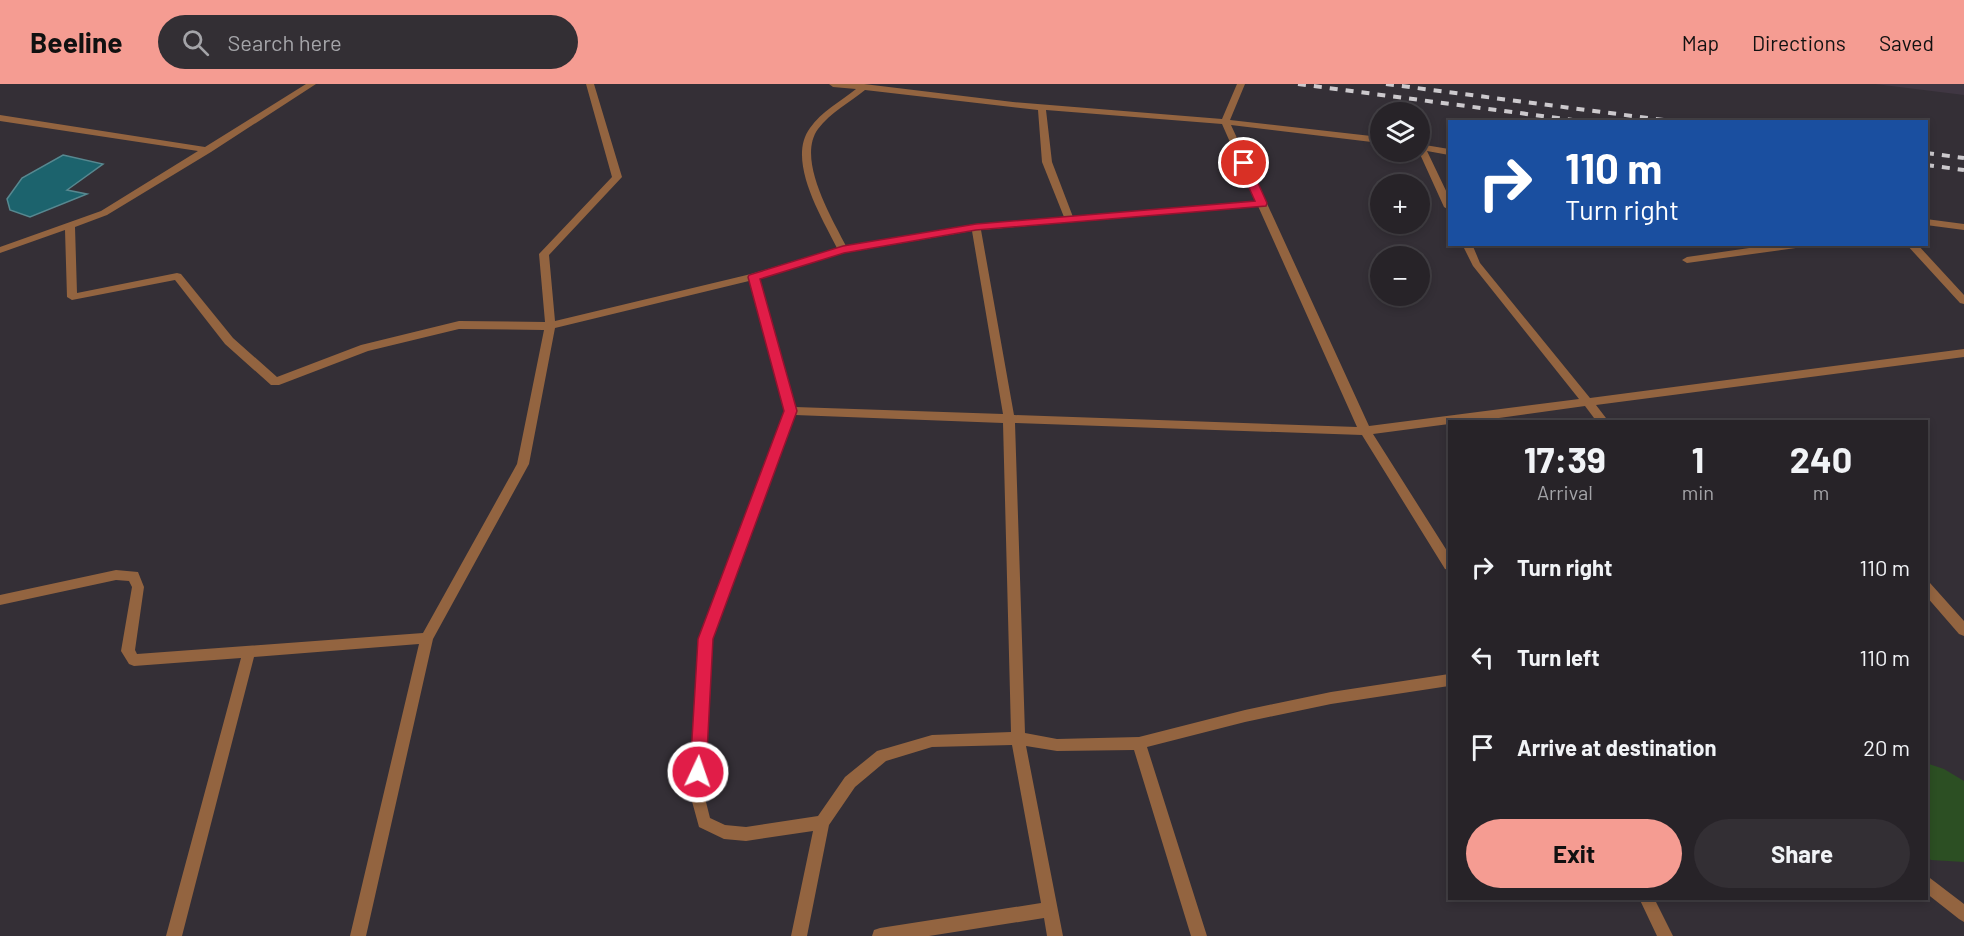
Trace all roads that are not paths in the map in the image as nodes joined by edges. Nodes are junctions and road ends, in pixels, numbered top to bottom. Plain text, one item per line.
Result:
1 (312, 84) edge
2 (590, 84) edge
3 (833, 84) edge
4 (1241, 84) edge
5 (864, 87) junction
6 (1042, 108) junction
7 (0, 118) edge
8 (1225, 122) junction
9 (1370, 140) edge
10 (1430, 149) edge
11 (208, 150) junction
12 (1448, 152) edge
13 (1427, 162) edge
14 (1262, 203) junction
15 (1448, 205) edge
16 (1070, 220) junction
17 (1928, 222) edge
18 (70, 225) junction
19 (976, 227) junction
20 (1964, 227) edge
21 (1468, 246) edge
22 (1788, 246) edge
23 (1913, 246) edge
24 (0, 250) edge
25 (843, 250) junction
26 (1687, 260) dead end
27 (753, 277) junction
28 (1964, 300) edge
29 (550, 326) junction
30 (1964, 353) edge
31 (1589, 403) junction
32 (791, 411) junction
33 (1009, 418) junction
34 (1453, 420) edge
35 (1602, 420) edge
36 (1448, 421) edge
37 (1365, 431) junction
38 (1448, 563) edge
39 (1928, 589) edge
40 (0, 600) edge
41 (1964, 630) edge
42 (427, 638) junction
43 (249, 651) junction
44 (1448, 680) edge
45 (1018, 738) junction
46 (1139, 743) junction
47 (822, 822) junction
48 (1928, 885) edge
49 (1647, 900) edge
50 (1050, 909) junction
51 (1964, 914) edge
52 (174, 936) edge
53 (358, 936) edge
54 (799, 936) edge
55 (880, 936) edge
56 (1055, 936) edge
57 (1199, 936) edge
58 (1665, 936) edge

1 - 11 street
2 - 29 street
3 - 5 street
4 - 8 street
5 - 6 street
5 - 25 street
6 - 8 street
6 - 16 street
7 - 11 street
8 - 9 street
8 - 14 street
10 - 12 street
11 - 18 street
13 - 15 street
14 - 16 street
14 - 37 street
16 - 19 street
17 - 20 street
18 - 24 street
18 - 29 street
19 - 25 street
19 - 33 street
21 - 31 street
22 - 26 street
23 - 28 street
25 - 27 street
27 - 29 street
27 - 32 street
29 - 42 street
30 - 31 street
31 - 34 street
31 - 35 street
32 - 33 street
32 - 47 street
33 - 37 street
33 - 45 street
36 - 37 street
37 - 38 street
39 - 41 street
40 - 43 street
42 - 43 street
42 - 53 street
43 - 52 street
44 - 46 street
45 - 46 street
45 - 47 street
45 - 50 street
46 - 57 street
47 - 54 street
48 - 51 street
49 - 58 street
50 - 55 street
50 - 56 street

